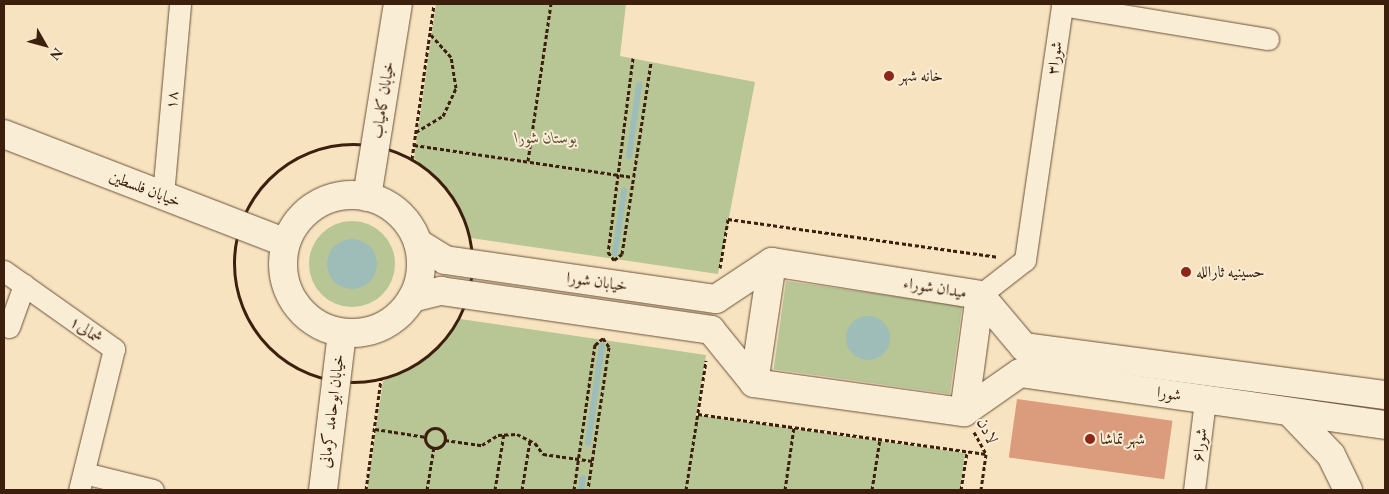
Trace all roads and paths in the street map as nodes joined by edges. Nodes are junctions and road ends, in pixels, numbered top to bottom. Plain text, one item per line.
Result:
1 (180, 4) edge
2 (398, 4) edge
3 (434, 4) edge
4 (551, 4) edge
5 (430, 34) junction
6 (1268, 39) dead end
7 (634, 58) dead end
8 (651, 62) dead end
9 (416, 132) junction
10 (4, 134) edge
11 (414, 145) junction
12 (376, 146) junction
13 (412, 159) junction
14 (528, 161) junction
15 (619, 175) junction
16 (633, 177) junction
17 (163, 196) junction
18 (367, 197) junction
19 (240, 225) junction
20 (286, 243) junction
21 (418, 243) junction
22 (474, 248) junction
23 (605, 259) dead end
24 (614, 260) junction
25 (1025, 260) junction
26 (624, 262) dead end
27 (772, 262) junction
28 (4, 271) edge
29 (719, 276) dead end
30 (24, 285) junction
31 (980, 295) junction
32 (412, 298) junction
33 (465, 311) junction
34 (10, 327) dead end
35 (342, 333) junction
36 (593, 337) dead end
37 (603, 338) junction
38 (612, 340) dead end
39 (707, 353) dead end
40 (381, 380) junction
41 (334, 382) junction
42 (754, 383) junction
43 (1385, 395) edge
44 (1206, 400) junction
45 (964, 412) junction
46 (1290, 412) junction
47 (698, 414) junction
48 (1385, 425) edge
49 (794, 427) junction
50 (374, 429) junction
51 (504, 433) junction
52 (426, 437) junction
53 (530, 439) junction
54 (880, 439) junction
55 (445, 440) junction
56 (434, 447) junction
57 (966, 451) junction
58 (986, 454) junction
59 (578, 459) junction
60 (593, 461) junction
61 (82, 482) edge
62 (154, 490) edge
63 (323, 490) edge
64 (366, 490) edge
65 (428, 490) edge
66 (495, 490) edge
67 (522, 490) edge
68 (574, 490) edge
69 (588, 490) edge
70 (686, 490) edge
71 (785, 490) edge
72 (872, 490) edge
73 (961, 490) edge
74 (981, 490) edge
75 (1194, 490) edge
76 (1348, 490) edge

1 - 17 street, ۱۸
2 - 12 main road, خیابان کامیاب
3 - 5 path
4 - 14 path
5 - 9 path
5 - 9 path
6 - 25 street, شورا۳
7 - 15 path
8 - 16 path
9 - 11 path
10 - 17 main road, خیابان فلسطین
11 - 13 path
11 - 14 path
12 - 13 path
12 - 18 main road, خیابان کامیاب
12 - 19 path
13 - 22 path
14 - 15 path
15 - 16 path
15 - 24 path
16 - 24 path
17 - 19 main road, خیابان فلسطین
18 - 20 main road
18 - 21 main road
19 - 20 main road, خیابان فلسطین
19 - 41 path
20 - 35 main road
21 - 22 main road, خیابان شورا
21 - 32 main road
22 - 27 main road, خیابان شورا
22 - 33 path
23 - 24 path
24 - 26 path
25 - 29 path
25 - 31 street
27 - 31 main road, میدان شوراء
27 - 42 main road
28 - 30 street, شمالی۱
30 - 34 street
30 - 61 street, شمالی۱
31 - 43 main road, شورا
31 - 45 main road, میدان شوراء
32 - 33 main road, خیابان شورا
32 - 35 main road
33 - 40 path
33 - 42 main road, خیابان شورا
35 - 41 main road, خیابان ابوحامد کرمانی
36 - 37 path
37 - 38 path
37 - 59 path
37 - 60 path
39 - 47 path
40 - 41 path
40 - 50 path
41 - 63 main road, خیابان ابوحامد کرمانی
42 - 45 main road
44 - 45 main road, شورا
44 - 46 main road, شورا
44 - 75 street, شورا۶
45 - 58 path, لادن
46 - 48 main road, شورا
46 - 76 main road
47 - 49 path
47 - 70 path
49 - 54 path
49 - 71 path
50 - 52 path
50 - 64 path
51 - 53 path
51 - 55 path
51 - 66 path
52 - 55 path
52 - 56 path
53 - 59 path
53 - 67 path
54 - 57 path
54 - 72 path
55 - 56 path
56 - 65 path
57 - 58 path
57 - 73 path
58 - 74 path, لادن
59 - 60 path
59 - 68 path
60 - 69 path
61 - 62 street

